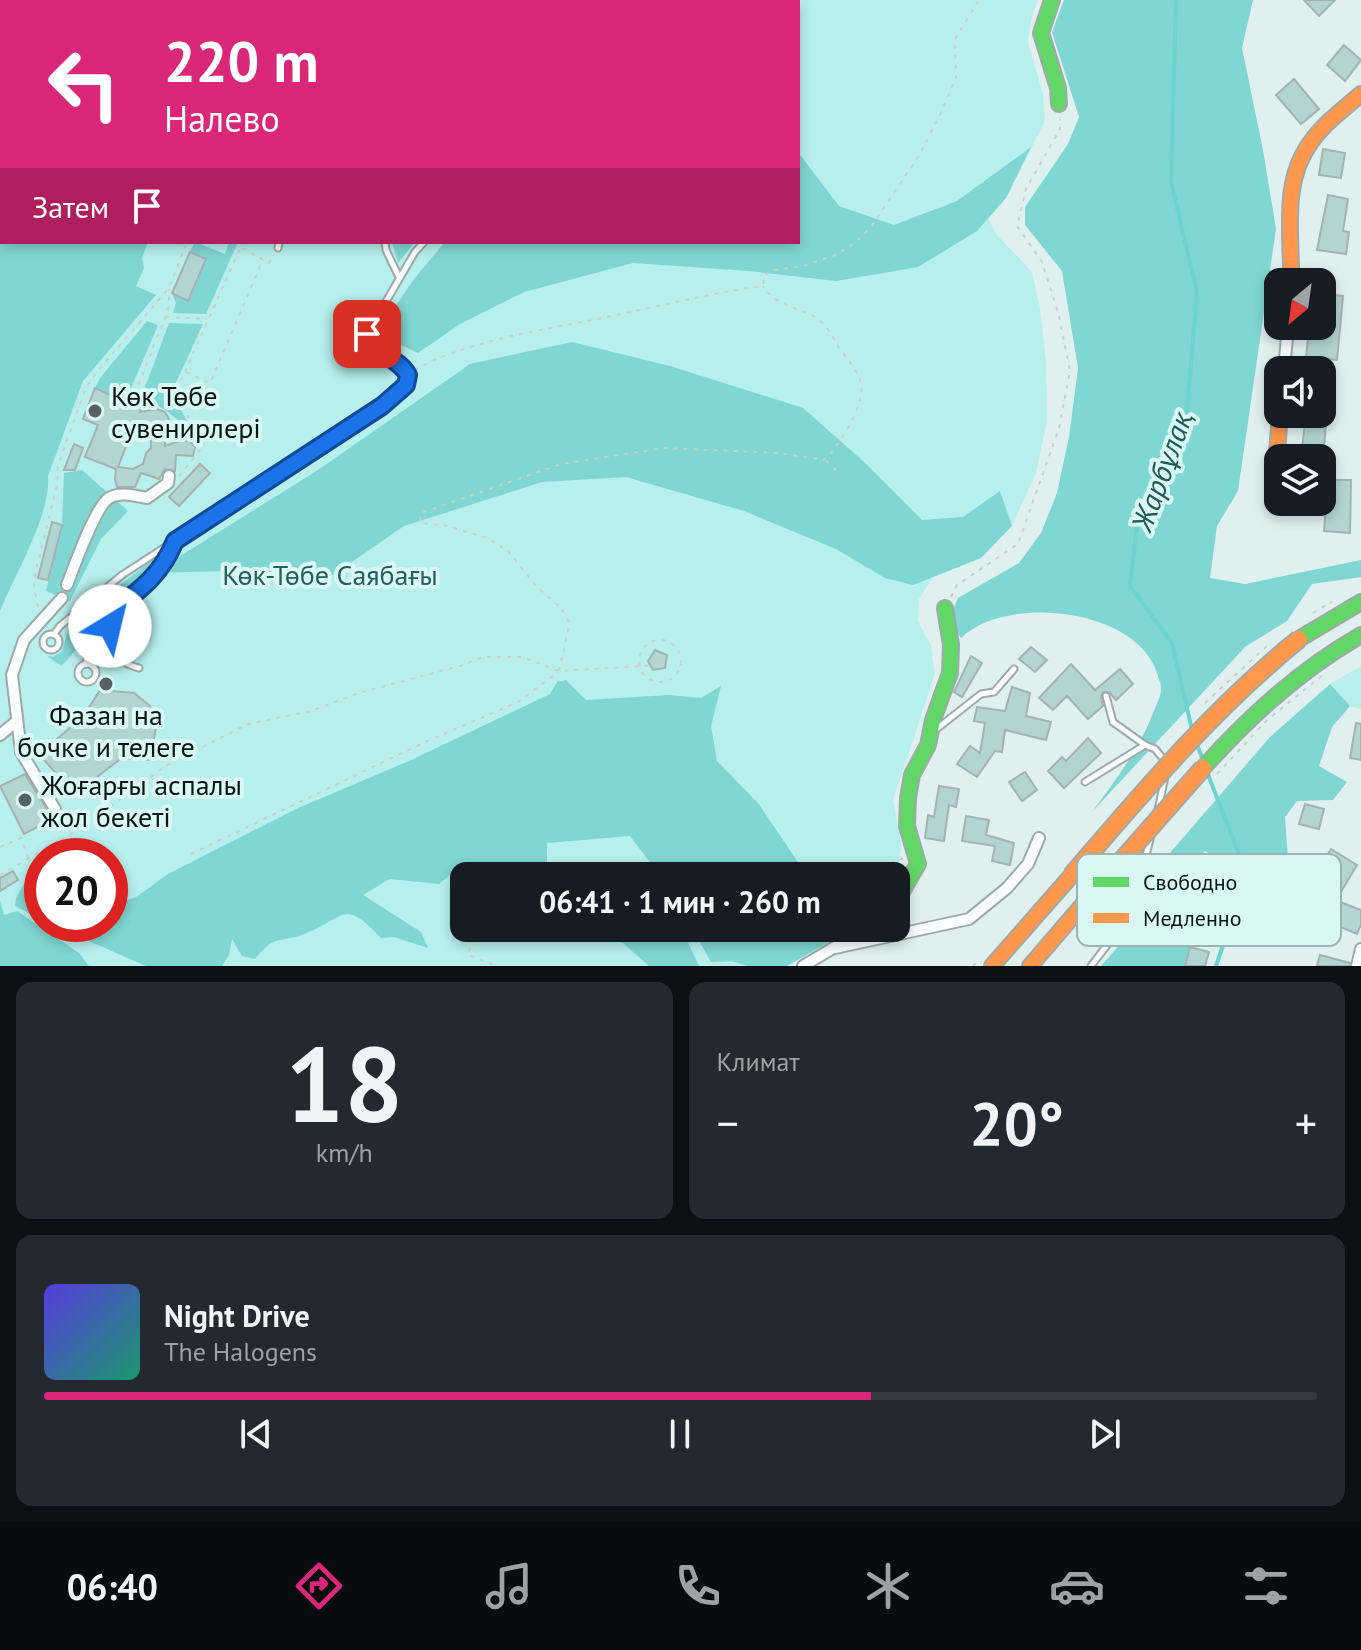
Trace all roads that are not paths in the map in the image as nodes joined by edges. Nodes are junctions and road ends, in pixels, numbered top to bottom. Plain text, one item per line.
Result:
1 (1052, 0) edge
2 (1361, 94) edge
3 (1059, 104) road end
4 (385, 244) edge
5 (423, 244) edge
6 (1291, 268) edge
7 (399, 278) junction
8 (168, 479) road end
9 (175, 541) junction
10 (67, 585) dead end
11 (62, 598) dead end
12 (1361, 602) edge
13 (945, 608) road end
14 (113, 611) junction
15 (54, 634) dead end
16 (1361, 635) edge
17 (86, 664) dead end
18 (139, 668) dead end
19 (1014, 669) dead end
20 (1106, 696) dead end
21 (17, 721) junction
22 (930, 734) junction
23 (0, 735) edge
24 (1145, 745) junction
25 (1085, 782) dead end
26 (55, 809) road end
27 (1039, 838) dead end
28 (1091, 854) edge
29 (1128, 854) edge
30 (1147, 854) edge
31 (1077, 869) edge
32 (910, 878) edge
33 (1077, 911) edge
34 (845, 942) edge
35 (1106, 946) edge
36 (835, 948) junction
37 (1361, 949) edge
38 (803, 966) edge
39 (992, 966) edge
40 (1030, 966) edge
41 (1091, 966) edge
42 (1357, 966) edge

1 - 3 main road
2 - 6 main road
4 - 7 lane
5 - 7 lane
7 - 9 lane
8 - 10 street
9 - 14 lane
9 - 15 lane
11 - 21 street
12 - 28 main road, bridge
13 - 22 main road
14 - 17 lane
14 - 18 lane
16 - 29 main road, bridge
19 - 22 lane
20 - 24 lane
21 - 23 street
21 - 26 street
22 - 32 main road
24 - 25 lane
24 - 30 lane
27 - 36 street
31 - 39 main road, bridge
33 - 40 main road, bridge
34 - 36 street
35 - 41 lane
36 - 38 street
37 - 42 street

